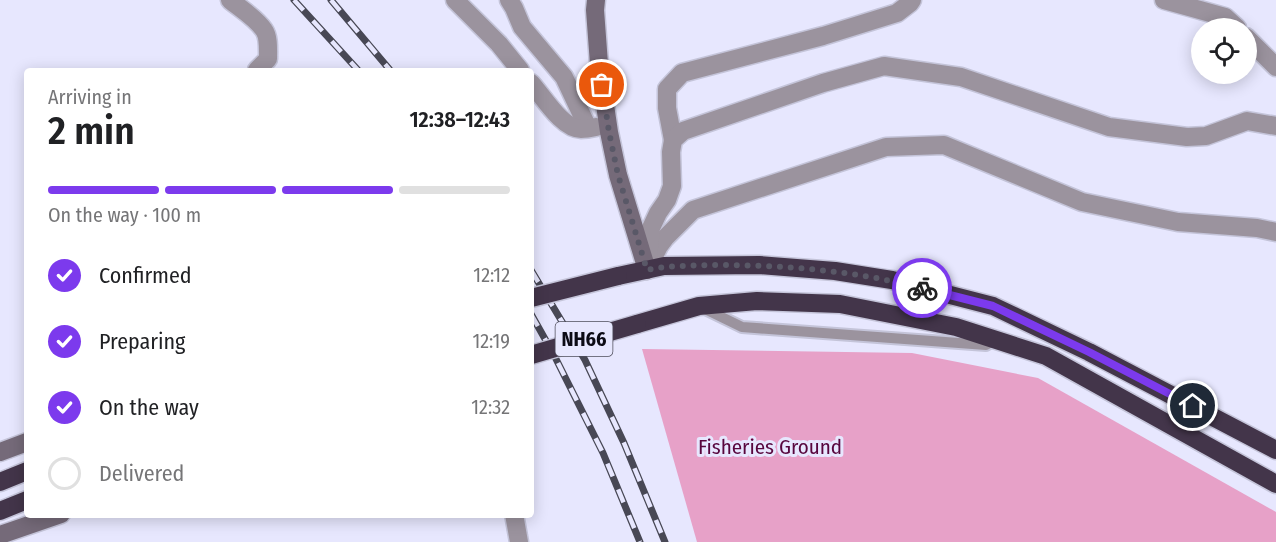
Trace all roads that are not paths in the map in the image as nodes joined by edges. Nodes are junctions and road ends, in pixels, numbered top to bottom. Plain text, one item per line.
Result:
1 (230, 0) edge
2 (455, 0) edge
3 (509, 0) edge
4 (596, 0) edge
5 (912, 0) edge
6 (1164, 0) edge
7 (1226, 18) edge
8 (1257, 48) edge
9 (1276, 67) edge
10 (259, 68) edge
11 (518, 68) edge
12 (534, 86) edge
13 (1276, 126) edge
14 (588, 128) junction
15 (609, 132) junction
16 (673, 140) junction
17 (669, 193) junction
18 (693, 210) junction
19 (1276, 232) edge
20 (647, 270) junction
21 (534, 297) edge
22 (699, 306) junction
23 (996, 340) junction
24 (534, 353) edge
25 (24, 443) edge
26 (1276, 450) edge
27 (0, 452) edge
28 (24, 472) edge
29 (0, 482) edge
30 (1276, 484) edge
31 (24, 501) edge
32 (0, 511) edge
33 (50, 518) edge
34 (515, 518) edge
35 (3, 536) edge
36 (519, 542) edge

1 - 10 street
2 - 11 street
3 - 14 street
4 - 15 street
5 - 16 street
6 - 7 street
8 - 9 street
12 - 14 street
13 - 16 street
14 - 15 street
15 - 20 street
16 - 17 street
17 - 18 street
17 - 20 street
18 - 19 street
18 - 20 street
20 - 21 highway, NH66, bridge
20 - 26 highway, NH66
22 - 23 highway, NH66
22 - 23 lane
22 - 24 highway, NH66, bridge
23 - 30 highway, NH66
25 - 27 street
28 - 29 highway
31 - 32 highway
33 - 35 street
34 - 36 street

